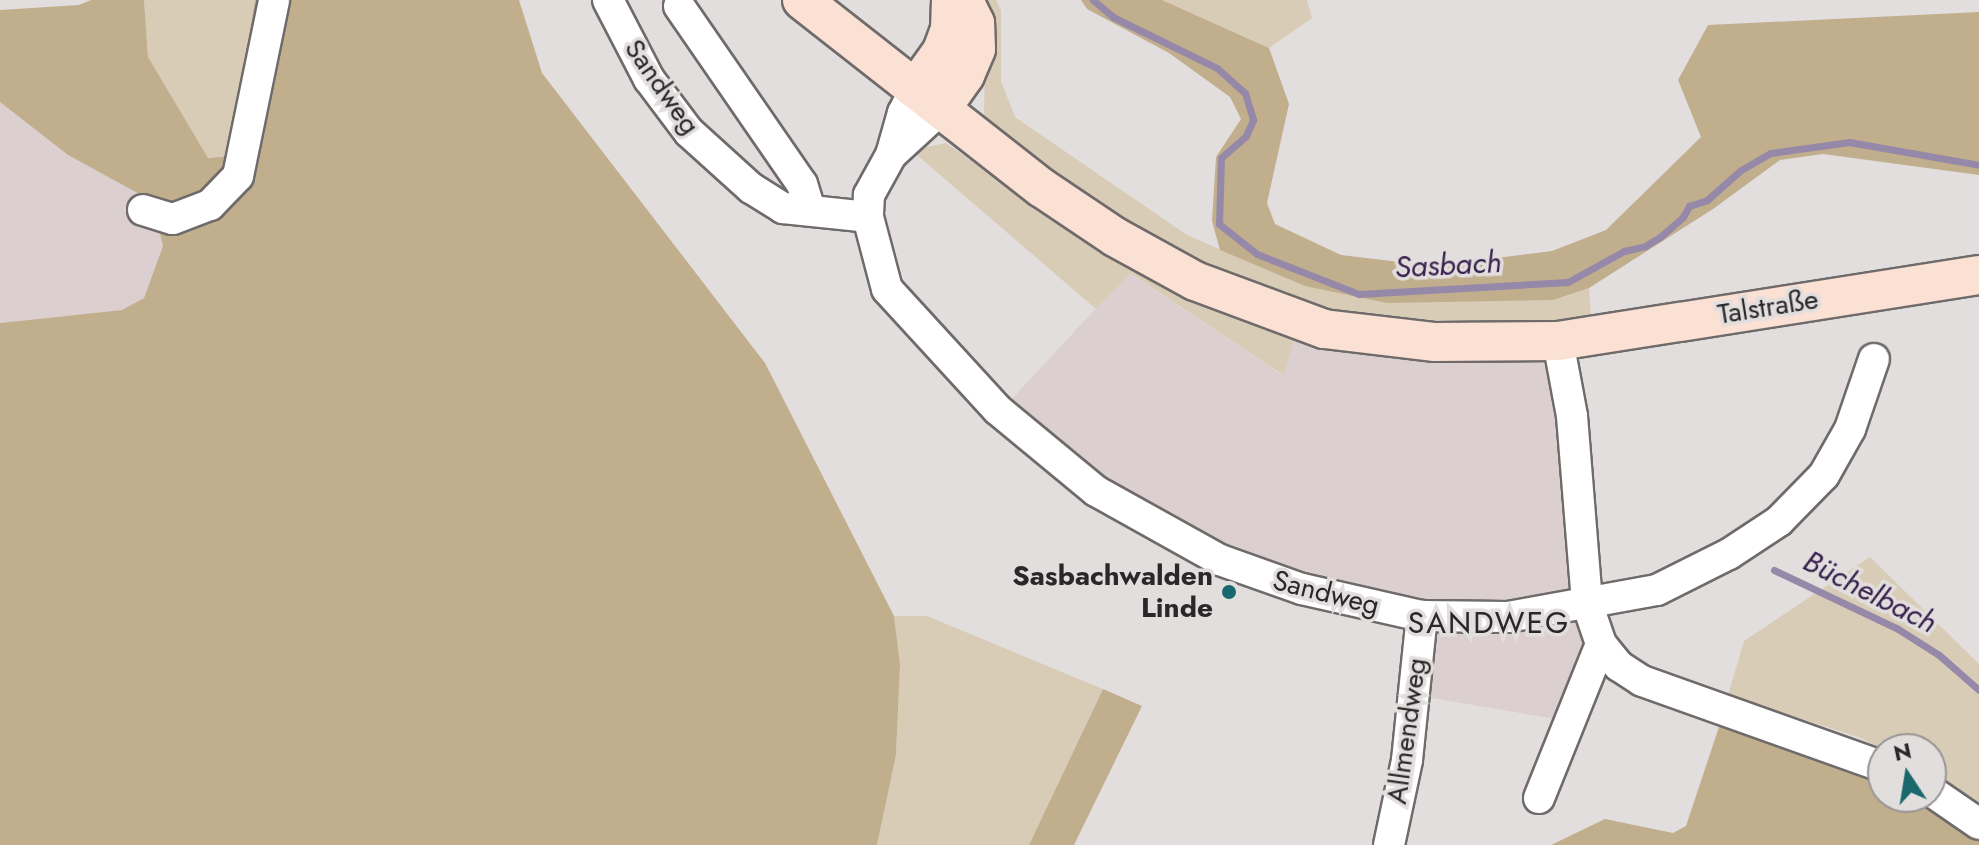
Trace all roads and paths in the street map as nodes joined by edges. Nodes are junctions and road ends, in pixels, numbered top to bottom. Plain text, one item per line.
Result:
1 (274, 0) edge
2 (608, 0) edge
3 (802, 0) edge
4 (951, 0) edge
5 (964, 0) edge
6 (679, 6) dead end
7 (928, 99) junction
8 (809, 207) junction
9 (143, 210) dead end
10 (868, 217) junction
11 (1979, 275) edge
12 (1558, 341) junction
13 (1874, 359) dead end
14 (1587, 603) junction
15 (1422, 616) junction
16 (1601, 644) junction
17 (1867, 761) edge
18 (1539, 798) dead end
19 (1947, 802) edge
20 (1979, 824) edge
21 (1389, 845) edge

1 - 9 street
2 - 8 street, Sandweg
3 - 7 main road, Talstraße
4 - 7 main road
5 - 7 main road
6 - 8 street
7 - 10 street, Sandweg
7 - 12 main road, Talstraße
8 - 10 street, Sandweg
10 - 15 street, Sandweg
11 - 12 main road, Talstraße
12 - 14 street
13 - 14 street, Sandweg
14 - 15 street, Sandweg
14 - 16 street
15 - 21 street, Allmendweg
16 - 17 street
16 - 18 street
19 - 20 street

